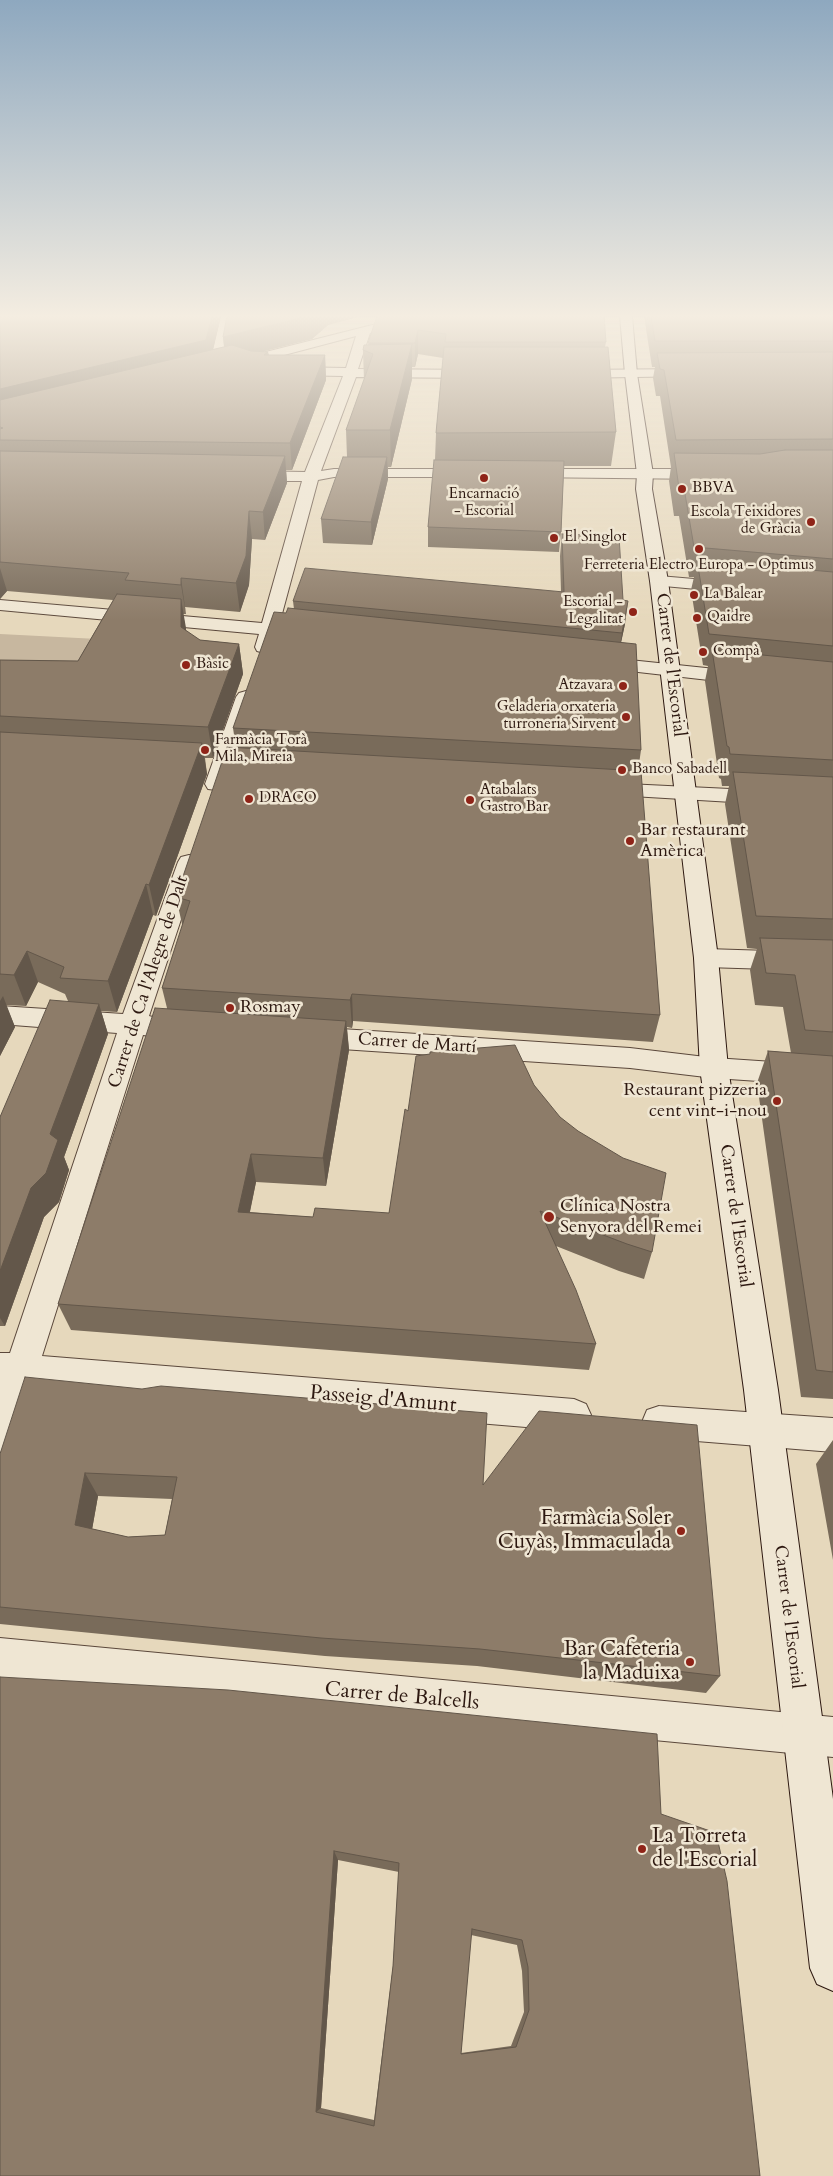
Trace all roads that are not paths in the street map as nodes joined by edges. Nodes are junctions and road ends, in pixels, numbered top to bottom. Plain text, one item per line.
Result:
1 (330, 418) edge
2 (637, 418) edge
3 (482, 473) edge
4 (512, 473) edge
5 (645, 474) junction
6 (726, 474) edge
7 (237, 476) edge
8 (311, 477) junction
9 (659, 581) junction
10 (747, 589) edge
11 (0, 605) edge
12 (270, 629) junction
13 (300, 632) edge
14 (586, 662) edge
15 (670, 670) junction
16 (764, 680) edge
17 (588, 788) edge
18 (686, 794) junction
19 (833, 802) edge
20 (206, 811) edge
21 (196, 839) edge
22 (706, 958) junction
23 (833, 962) edge
24 (0, 1015) edge
25 (134, 1025) junction
26 (174, 1028) edge
27 (283, 1035) edge
28 (714, 1068) junction
29 (833, 1076) edge
30 (11, 1369) edge
31 (766, 1429) junction
32 (0, 1435) edge
33 (833, 1435) edge
34 (0, 1658) edge
35 (819, 1736) edge
36 (833, 1968) edge

1 - 8 street
2 - 5 street, Carrer de l'Escorial
3 - 8 street
4 - 5 street
5 - 6 street
5 - 9 street, Carrer de l'Escorial
7 - 8 street
8 - 12 street
9 - 10 street
9 - 15 street, Carrer de l'Escorial
11 - 12 street
12 - 13 street
12 - 20 street
14 - 15 street
15 - 16 street
15 - 18 street, Carrer de l'Escorial
17 - 18 street
18 - 19 street
18 - 22 street, Carrer de l'Escorial
21 - 25 street, Carrer de Ca l'Alegre de Dalt
22 - 23 street
22 - 28 street, Carrer de l'Escorial
24 - 25 street
25 - 26 street
25 - 30 street, Carrer de Ca l'Alegre de Dalt
27 - 28 street, Carrer de Martí
28 - 29 street, Carrer de Martí
28 - 31 street, Carrer de l'Escorial
30 - 31 street, Passeig d'Amunt
30 - 32 street, Carrer de Ca l'Alegre de Dalt
31 - 33 street, Passeig d'Amunt
31 - 35 street, Carrer de l'Escorial
34 - 35 street, Carrer de Balcells
35 - 36 street, Carrer de l'Escorial

